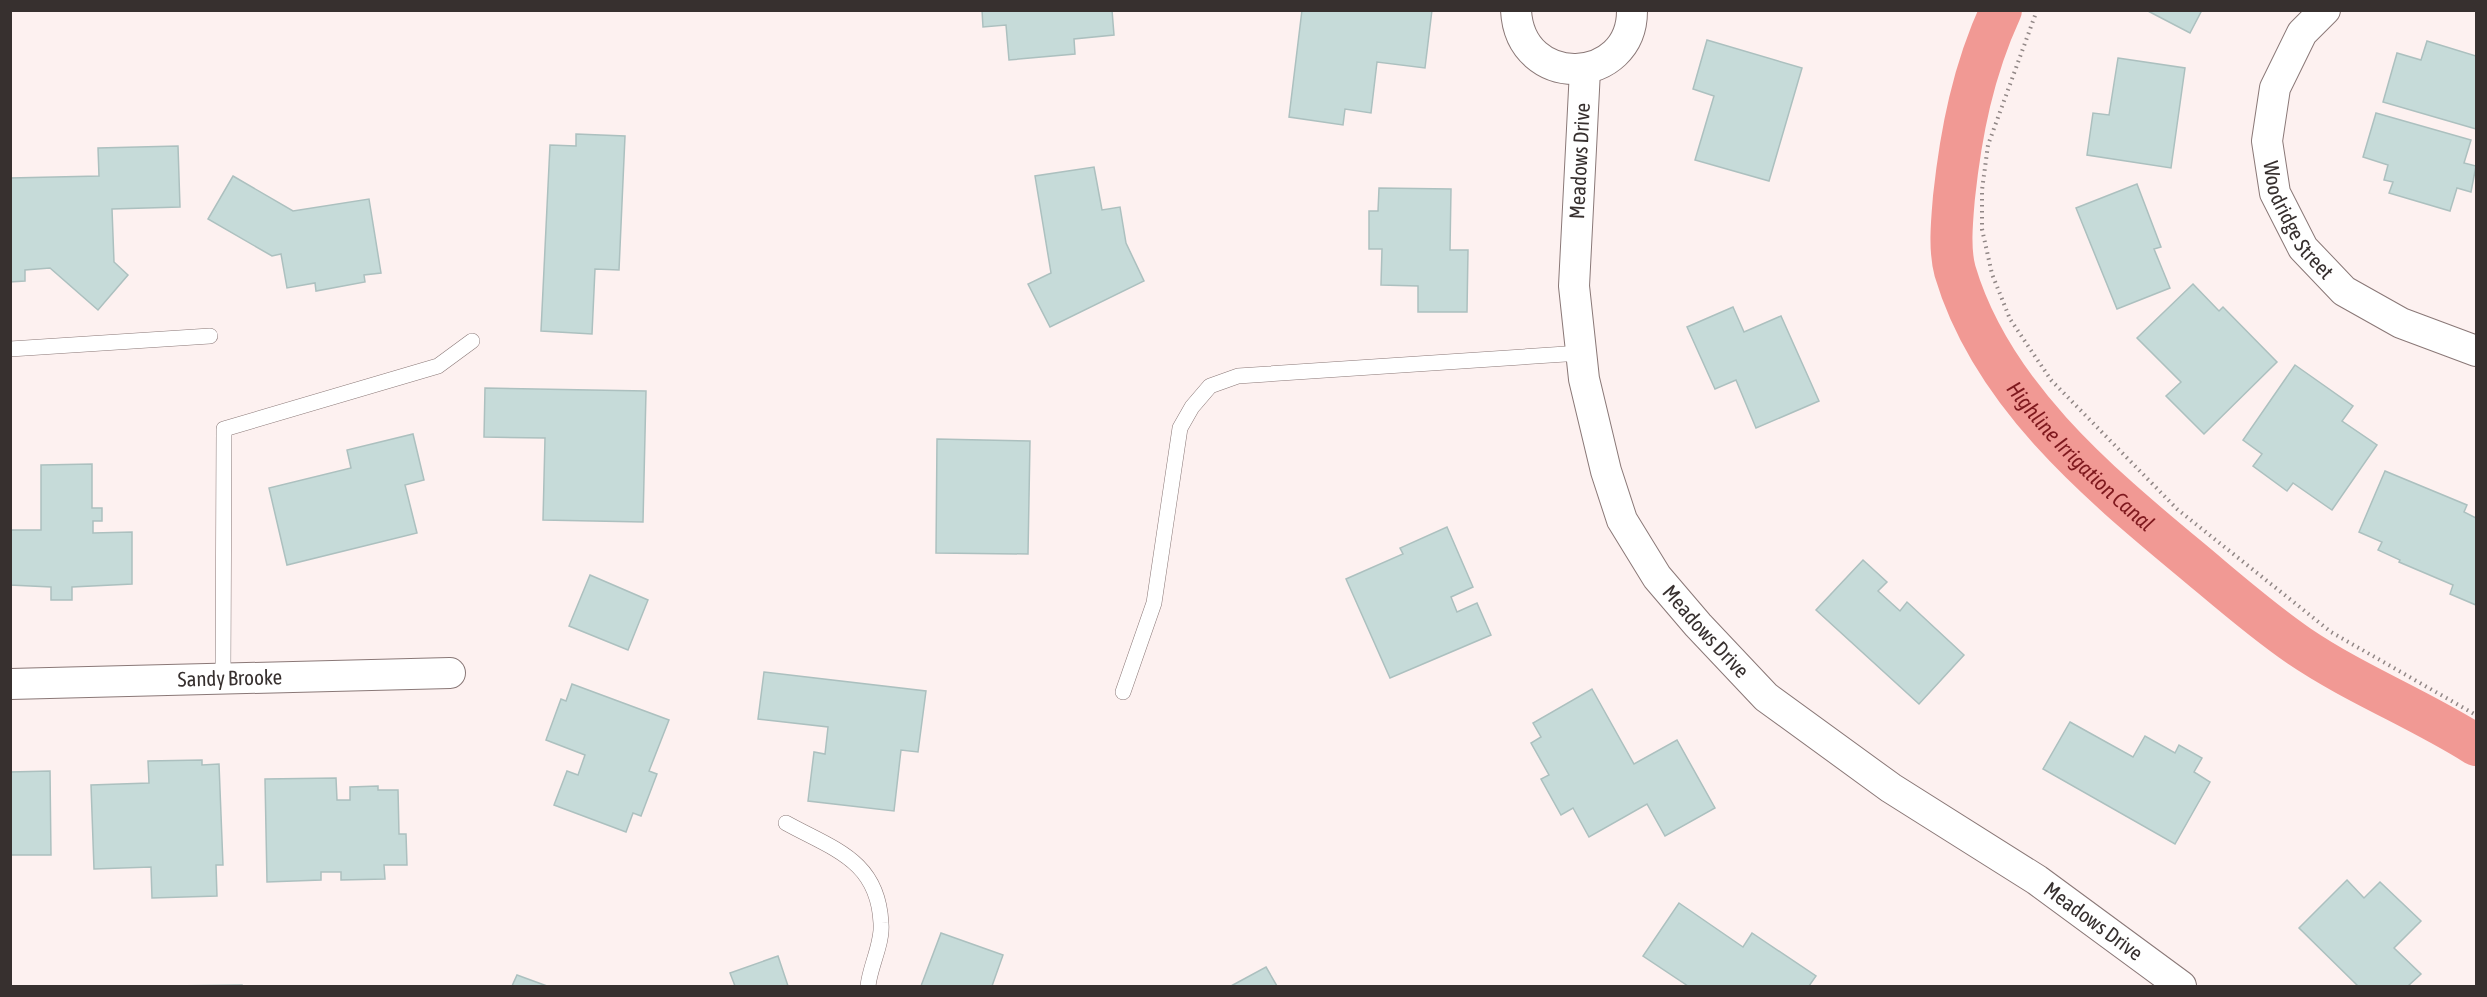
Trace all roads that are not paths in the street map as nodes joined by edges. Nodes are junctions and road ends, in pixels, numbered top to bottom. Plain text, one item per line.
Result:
1 (1516, 10) edge
2 (1632, 10) edge
3 (2325, 10) edge
4 (1585, 69) junction
5 (210, 336) dead end
6 (472, 341) dead end
7 (10, 349) edge
8 (2476, 351) edge
9 (1581, 353) junction
10 (450, 673) dead end
11 (222, 679) junction
12 (10, 684) edge
13 (1123, 692) dead end
14 (786, 823) dead end
15 (868, 987) edge
16 (2181, 987) edge

1 - 4 street
2 - 4 street
3 - 8 street, Woodridge Street
4 - 9 street, Meadows Drive
5 - 7 lane
6 - 11 lane
9 - 13 lane
9 - 16 street, Meadows Drive
10 - 11 street, Sandy Brooke
11 - 12 street, Sandy Brooke
14 - 15 lane

